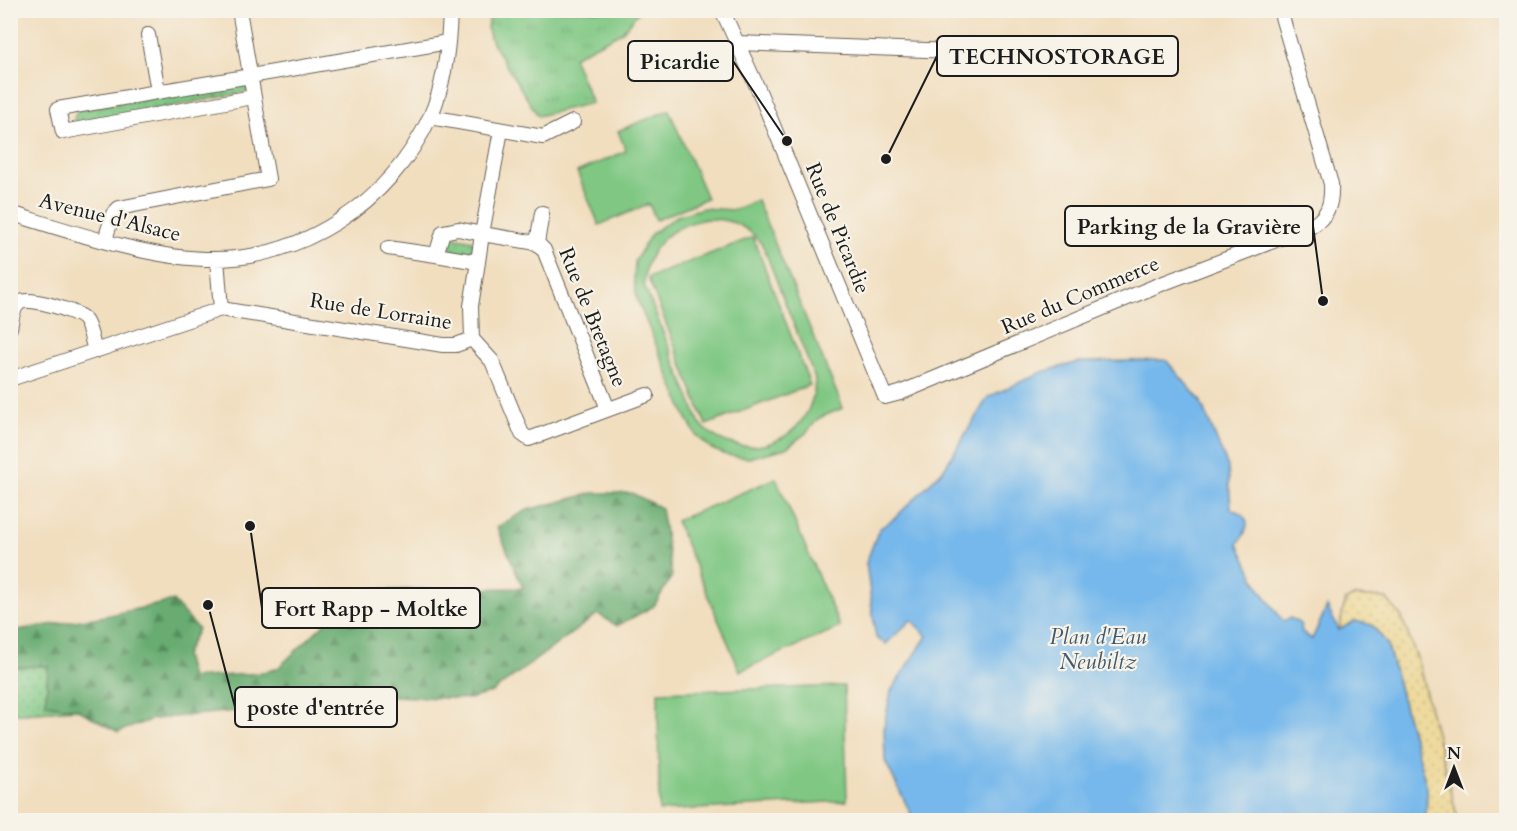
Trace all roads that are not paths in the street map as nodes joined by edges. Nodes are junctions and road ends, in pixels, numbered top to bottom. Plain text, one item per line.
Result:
1 (239, 10) edge
2 (450, 10) edge
3 (722, 10) edge
4 (1280, 10) edge
5 (148, 35) dead end
6 (448, 42) junction
7 (737, 43) junction
8 (1008, 53) dead end
9 (250, 76) junction
10 (158, 91) junction
11 (253, 97) junction
12 (430, 117) junction
13 (573, 122) dead end
14 (501, 130) junction
15 (10, 213) edge
16 (542, 213) dead end
17 (482, 234) junction
18 (105, 240) junction
19 (537, 243) junction
20 (388, 248) dead end
21 (436, 255) junction
22 (217, 259) junction
23 (478, 262) junction
24 (221, 309) junction
25 (10, 327) edge
26 (472, 339) junction
27 (95, 351) junction
28 (10, 379) edge
29 (647, 395) dead end
30 (885, 397) joint
31 (608, 410) junction

1 - 9 street
2 - 6 street, Avenue d'Alsace
3 - 7 street, Rue de Picardie
4 - 30 street, Rue du Commerce
5 - 10 street
6 - 9 street
6 - 12 street, Avenue d'Alsace
7 - 8 street
7 - 30 street, Rue de Picardie
9 - 10 street
9 - 11 street
10 - 11 street
11 - 18 street
12 - 14 street
12 - 22 street, Avenue d'Alsace
13 - 14 street
14 - 17 street
15 - 18 street, Avenue d'Alsace
16 - 19 street, Rue de Bretagne
17 - 19 street, Rue de Bretagne
17 - 21 street, Rue de Bretagne
17 - 23 street
18 - 22 street, Avenue d'Alsace
19 - 31 street, Rue de Bretagne
20 - 21 street
21 - 23 street
22 - 24 street
23 - 26 street
24 - 26 street, Rue de Lorraine
24 - 27 street, Rue de Lorraine
25 - 27 street
26 - 31 street, Rue de Lorraine
27 - 28 street, Rue de Lorraine
29 - 31 street, Rue de Lorraine

